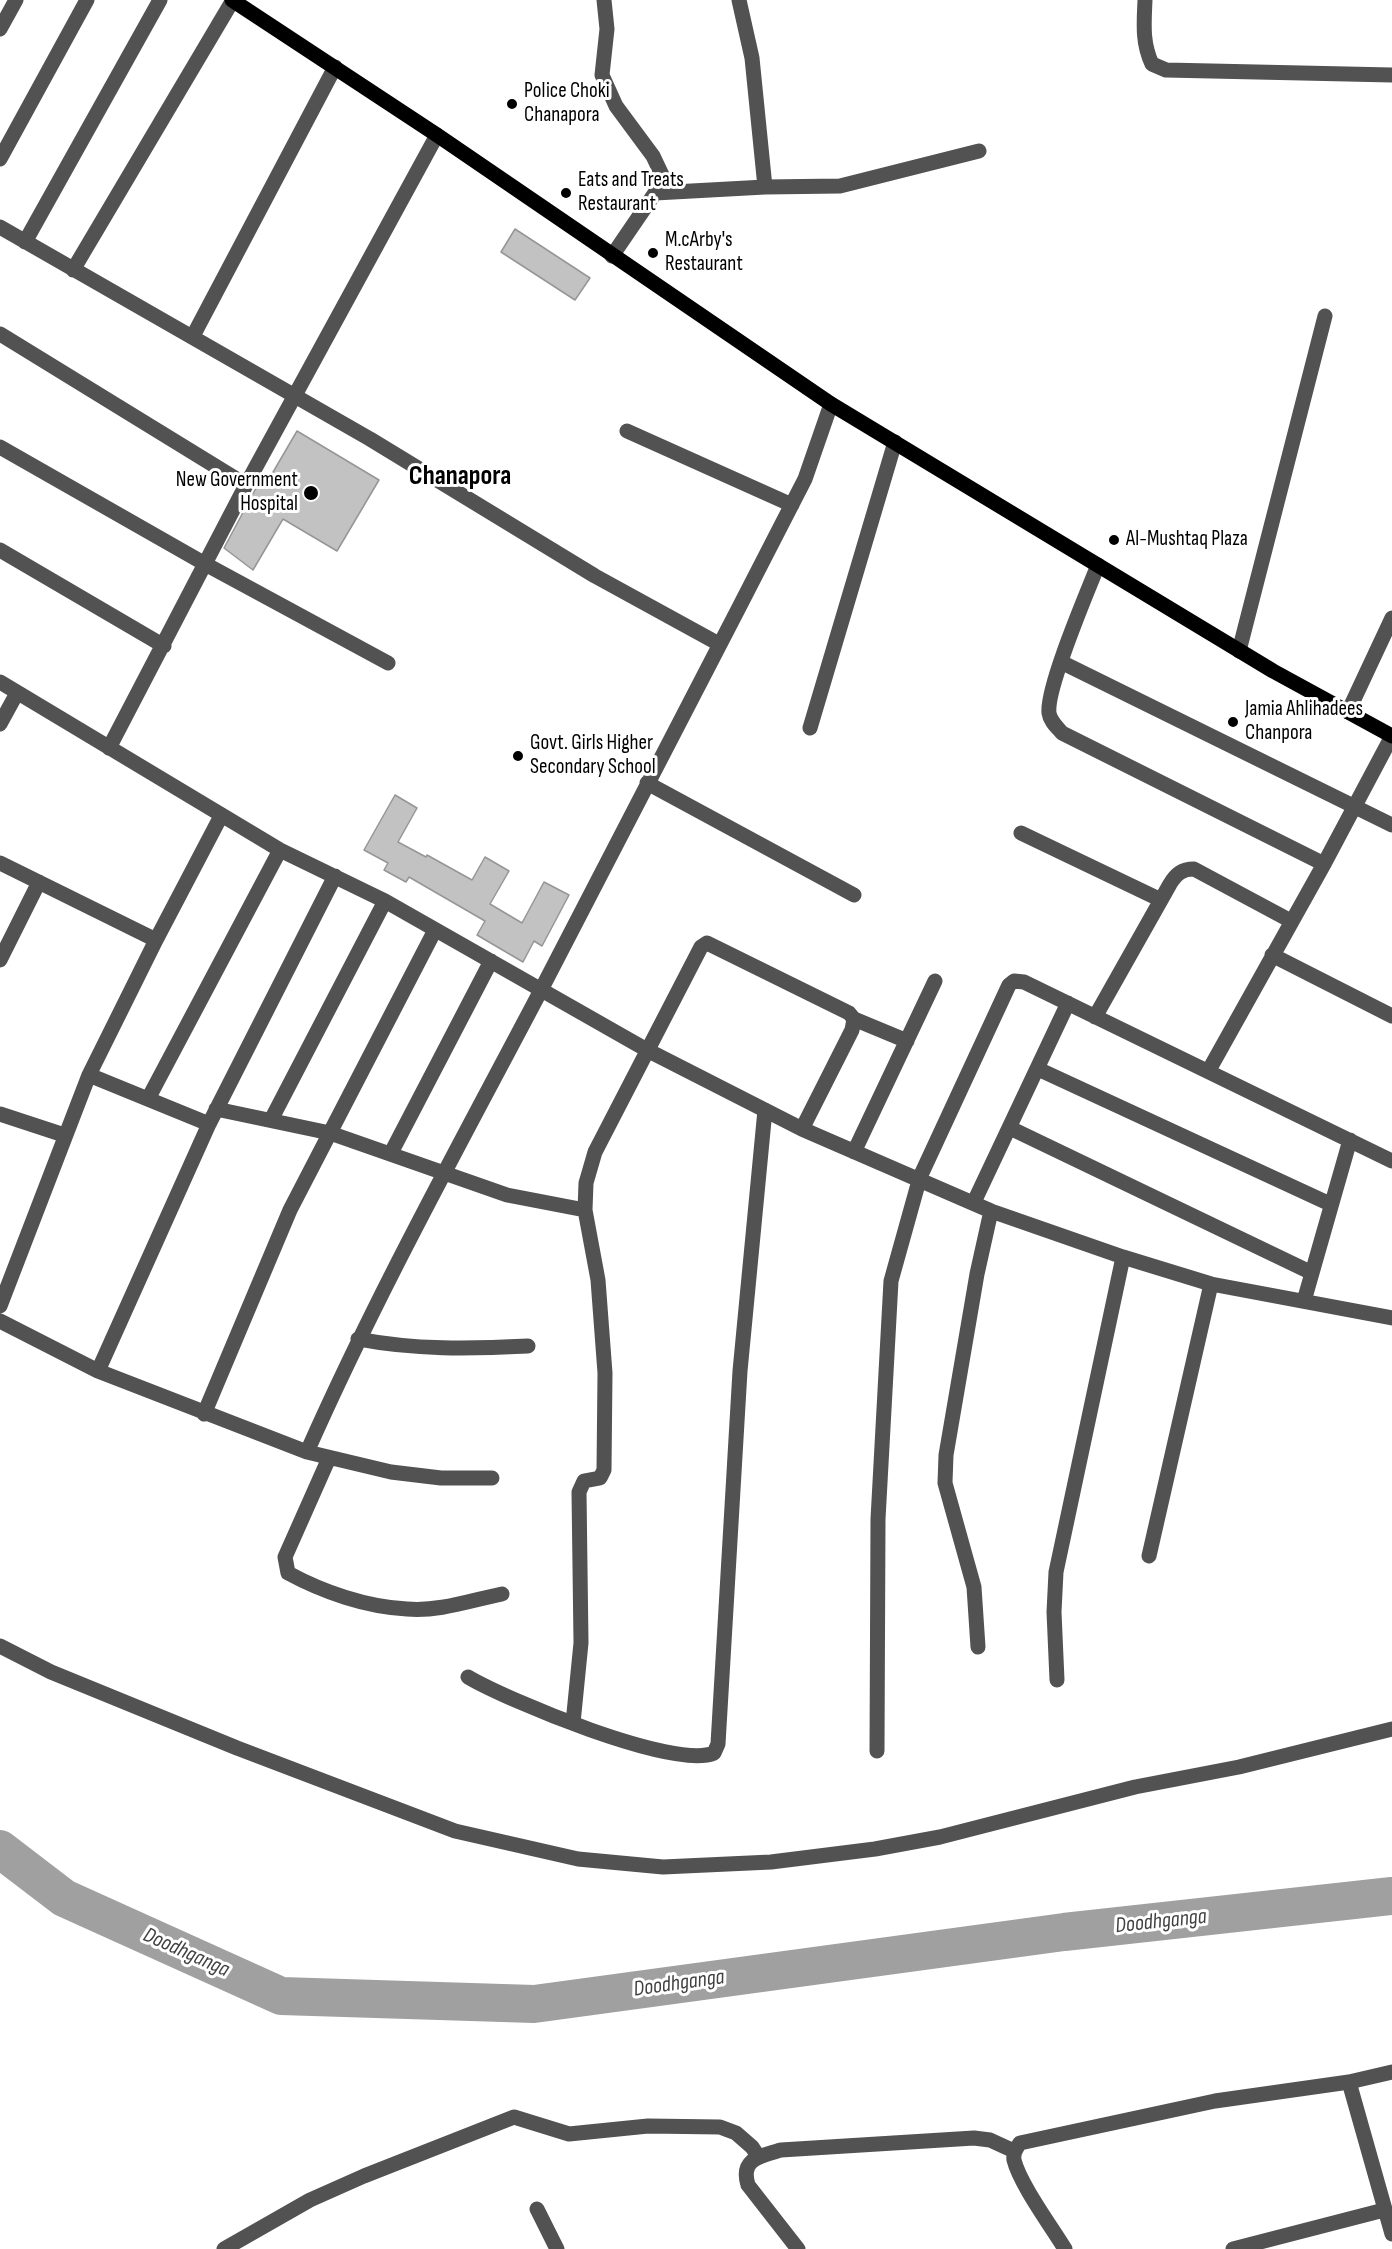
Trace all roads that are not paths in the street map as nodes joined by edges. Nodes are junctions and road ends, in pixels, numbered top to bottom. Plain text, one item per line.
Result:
1 (16, 0) edge
2 (87, 0) edge
3 (160, 0) edge
4 (233, 0) edge
5 (604, 0) edge
6 (739, 0) edge
7 (1145, 0) edge
8 (0, 29) edge
9 (335, 67) junction
10 (1392, 75) edge
11 (437, 135) junction
12 (980, 151) dead end
13 (0, 159) edge
14 (765, 187) junction
15 (655, 194) junction
16 (0, 227) edge
17 (25, 242) junction
18 (612, 256) junction
19 (73, 270) junction
20 (1325, 316) dead end
21 (0, 334) edge
22 (193, 336) junction
23 (295, 397) junction
24 (831, 404) junction
25 (627, 431) dead end
26 (895, 442) junction
27 (0, 447) edge
28 (246, 485) junction
29 (792, 505) junction
30 (0, 550) edge
31 (207, 565) junction
32 (1098, 566) junction
33 (1392, 618) edge
34 (719, 644) junction
35 (164, 646) junction
36 (1239, 651) junction
37 (1061, 662) junction
38 (388, 663) dead end
39 (0, 682) edge
40 (17, 693) junction
41 (1348, 712) junction
42 (0, 724) edge
43 (810, 728) dead end
44 (1392, 736) edge
45 (109, 748) junction
46 (647, 783) junction
47 (1354, 806) junction
48 (221, 816) junction
49 (1392, 825) edge
50 (1021, 833) dead end
51 (280, 850) junction
52 (0, 862) edge
53 (1324, 864) junction
54 (335, 876) junction
55 (39, 882) junction
56 (854, 895) dead end
57 (1161, 900) junction
58 (385, 901) junction
59 (1291, 921) junction
60 (435, 930) junction
61 (156, 940) junction
62 (1272, 956) junction
63 (0, 960) edge
64 (491, 961) junction
65 (935, 981) dead end
66 (541, 990) junction
67 (1068, 1003) junction
68 (1392, 1016) edge
69 (1095, 1017) junction
70 (854, 1019) junction
71 (907, 1041) junction
72 (647, 1050) junction
73 (1038, 1069) junction
74 (1209, 1070) junction
75 (89, 1075) junction
76 (148, 1099) junction
77 (216, 1109) junction
78 (765, 1110) junction
79 (0, 1114) edge
80 (271, 1120) junction
81 (209, 1124) junction
82 (1010, 1128) junction
83 (802, 1129) junction
84 (330, 1133) junction
85 (64, 1135) junction
86 (1350, 1140) junction
87 (854, 1152) junction
88 (391, 1153) junction
89 (1392, 1161) edge
90 (443, 1174) junction
91 (920, 1177) junction
92 (974, 1202) junction
93 (1330, 1204) junction
94 (585, 1210) junction
95 (991, 1211) junction
96 (1123, 1257) junction
97 (1311, 1272) junction
98 (1211, 1284) junction
99 (1304, 1301) junction
100 (0, 1306) edge
101 (1392, 1318) edge
102 (0, 1321) edge
103 (358, 1339) junction
104 (528, 1346) dead end
105 (98, 1371) junction
106 (204, 1414) junction
107 (307, 1452) junction
108 (329, 1458) junction
109 (492, 1478) dead end
110 (1149, 1556) dead end
111 (502, 1594) dead end
112 (0, 1646) edge
113 (978, 1647) dead end
114 (468, 1677) dead end
115 (1057, 1680) dead end
116 (573, 1723) junction
117 (1392, 1729) edge
118 (877, 1751) dead end
119 (1392, 2072) edge
120 (1349, 2082) junction
121 (1014, 2151) junction
122 (758, 2156) junction
123 (537, 2209) dead end
124 (1384, 2210) junction
125 (1392, 2234) edge
126 (224, 2249) edge
127 (557, 2249) edge
128 (798, 2249) edge
129 (1065, 2249) edge
130 (1233, 2249) edge

1 - 8 street
2 - 13 street
3 - 17 street
4 - 9 main road
4 - 19 street
5 - 15 street
6 - 14 street
7 - 10 street
9 - 11 main road
9 - 22 street
11 - 18 main road
11 - 23 street
12 - 14 street
14 - 15 street
15 - 18 street
16 - 17 street
17 - 19 street
18 - 24 main road
19 - 22 street
20 - 36 street
21 - 28 street
22 - 23 street
23 - 28 street
23 - 34 street
24 - 26 main road
24 - 29 street
25 - 29 street
26 - 32 main road
26 - 43 street
27 - 31 street
28 - 31 street
29 - 34 street
30 - 35 street
31 - 35 street
31 - 38 street
32 - 36 main road
32 - 37 street
33 - 41 street
34 - 46 street
35 - 45 street
36 - 41 main road
37 - 47 street
37 - 53 street
39 - 40 street
40 - 42 street
40 - 45 street
41 - 44 main road
44 - 47 street
45 - 48 street
46 - 56 street
46 - 66 street
47 - 49 street
47 - 53 street
48 - 51 street
48 - 61 street
50 - 57 street
51 - 54 street
51 - 76 street
52 - 55 street
53 - 59 street
54 - 58 street
54 - 77 street
55 - 61 street
55 - 63 street
57 - 59 street
57 - 69 street
58 - 60 street
58 - 80 street
59 - 62 street
60 - 64 street
60 - 84 street
61 - 75 street
62 - 68 street
62 - 74 street
64 - 66 street
64 - 88 street
65 - 71 street
66 - 72 street
66 - 90 street
67 - 69 street
67 - 73 street
67 - 91 street
69 - 74 street
70 - 71 street
70 - 72 street
70 - 83 street
71 - 87 street
72 - 78 street
72 - 94 street
73 - 82 street
73 - 93 street
74 - 86 street
75 - 76 street
75 - 85 street
76 - 81 street
77 - 80 street
77 - 81 street
78 - 83 street
78 - 116 street
79 - 85 street
80 - 84 street
81 - 105 street
82 - 92 street
82 - 97 street
83 - 87 street
84 - 88 street
84 - 106 street
85 - 100 street
86 - 89 street
86 - 93 street
87 - 91 street
88 - 90 street
90 - 94 street
90 - 103 street
91 - 92 street
91 - 118 street
92 - 95 street
93 - 97 street
94 - 116 street
95 - 96 street
95 - 113 street
96 - 98 street
96 - 115 street
97 - 99 street
98 - 99 street
98 - 110 street
99 - 101 street
102 - 105 street
103 - 104 street
103 - 107 street
105 - 106 street
106 - 107 street
107 - 108 street
108 - 109 street
108 - 111 street
112 - 117 street
114 - 116 street
119 - 120 street
120 - 121 street
120 - 124 street
121 - 122 street
121 - 129 street
122 - 126 street
122 - 128 street
123 - 127 street
124 - 125 street
124 - 130 street

